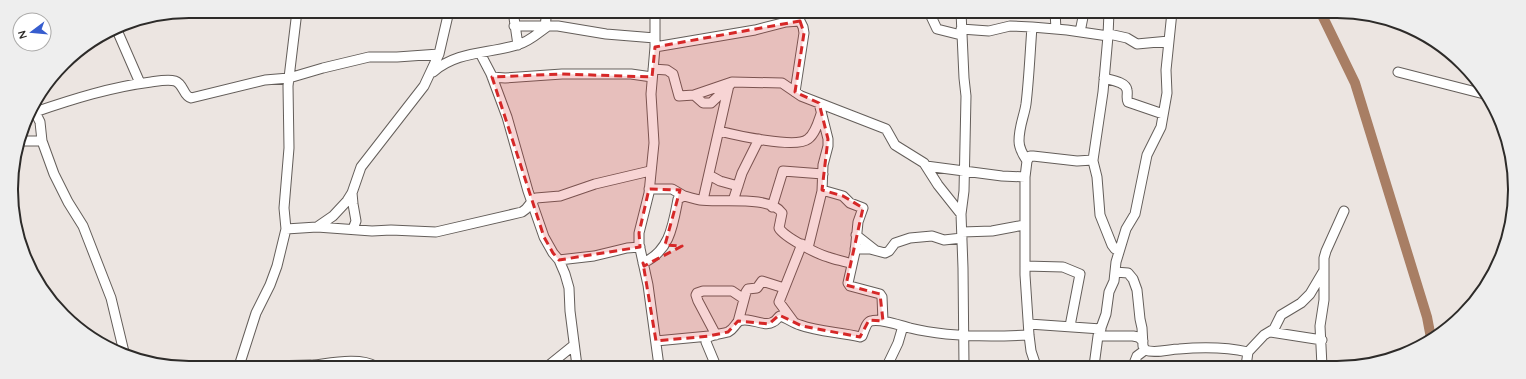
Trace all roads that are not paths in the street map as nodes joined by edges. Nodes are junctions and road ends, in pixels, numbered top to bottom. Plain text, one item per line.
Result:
1 (296, 18) edge
2 (447, 18) edge
3 (513, 18) edge
4 (547, 18) edge
5 (656, 18) edge
6 (932, 18) edge
7 (961, 18) edge
8 (1055, 18) edge
9 (1083, 18) edge
10 (1109, 18) edge
11 (1171, 18) edge
12 (514, 26) junction
13 (547, 26) junction
14 (1032, 27) junction
15 (1056, 29) junction
16 (961, 32) junction
17 (1080, 32) junction
18 (119, 34) edge
19 (1108, 35) junction
20 (1169, 41) junction
21 (655, 42) junction
22 (518, 45) junction
23 (480, 53) junction
24 (439, 54) junction
25 (1398, 72) dead end
26 (653, 73) junction
27 (430, 74) junction
28 (492, 76) junction
29 (289, 78) junction
30 (1104, 78) junction
31 (140, 83) junction
32 (730, 84) junction
33 (795, 92) junction
34 (1478, 92) edge
35 (694, 95) junction
36 (819, 103) junction
37 (39, 108) edge
38 (36, 114) edge
39 (821, 114) junction
40 (1163, 114) junction
41 (719, 131) junction
42 (759, 139) junction
43 (25, 141) edge
44 (42, 141) junction
45 (1027, 161) junction
46 (1093, 161) junction
47 (926, 166) junction
48 (965, 170) junction
49 (650, 171) junction
50 (823, 174) junction
51 (709, 175) junction
52 (1025, 177) junction
53 (738, 186) junction
54 (649, 189) junction
55 (822, 190) junction
56 (352, 193) junction
57 (684, 196) junction
58 (703, 200) junction
59 (733, 201) junction
60 (532, 202) junction
61 (772, 206) junction
62 (1344, 211) dead end
63 (961, 214) junction
64 (1024, 225) junction
65 (317, 227) junction
66 (286, 229) junction
67 (353, 229) junction
68 (856, 235) junction
69 (962, 235) junction
70 (805, 246) junction
71 (640, 247) junction
72 (855, 249) junction
73 (876, 250) junction
74 (1120, 250) junction
75 (559, 260) junction
76 (643, 263) junction
77 (852, 264) junction
78 (1025, 266) junction
79 (1324, 270) junction
80 (1114, 272) junction
81 (784, 288) junction
82 (744, 299) junction
83 (793, 321) junction
84 (883, 321) junction
85 (738, 322) junction
86 (1029, 324) junction
87 (902, 326) junction
88 (1070, 326) junction
89 (1100, 332) junction
90 (1270, 332) junction
91 (963, 334) junction
92 (1029, 335) junction
93 (712, 336) junction
94 (1322, 340) junction
95 (656, 341) junction
96 (1143, 341) junction
97 (574, 345) junction
98 (123, 347) edge
99 (1145, 350) junction
100 (1248, 352) junction
101 (241, 361) edge
102 (554, 361) edge
103 (576, 361) edge
104 (659, 361) edge
105 (714, 361) edge
106 (889, 361) edge
107 (964, 361) edge
108 (1034, 361) edge
109 (1095, 361) edge
110 (1135, 361) edge
111 (1247, 361) edge
112 (1322, 361) edge

1 - 29 street
2 - 24 street
3 - 12 street
4 - 13 street
5 - 21 street
6 - 16 street
7 - 16 street
8 - 15 street
9 - 17 street
10 - 19 street
11 - 20 street
12 - 13 street
12 - 22 street
13 - 21 street
13 - 22 street
14 - 15 street
14 - 16 street
14 - 45 street
15 - 17 street
16 - 48 street
17 - 19 street
18 - 31 street
19 - 20 street
19 - 30 street
20 - 40 street
21 - 26 street
21 - 33 street
22 - 23 street
23 - 27 street
23 - 28 street
24 - 27 street
24 - 29 street
25 - 34 street
26 - 28 street
26 - 35 street
26 - 49 street
27 - 56 street
28 - 60 street
29 - 31 street
29 - 66 street
30 - 40 street
30 - 46 street
31 - 37 street
32 - 33 street
32 - 35 street
32 - 35 street
32 - 41 street
33 - 36 street
36 - 39 street
36 - 47 street
38 - 44 street
39 - 42 street
39 - 50 street
40 - 74 street
41 - 42 street
41 - 51 street
42 - 53 street
43 - 44 street
44 - 98 street
45 - 46 street
45 - 52 street
46 - 74 street
47 - 48 street
47 - 63 street
48 - 52 street
48 - 63 street
49 - 54 street
49 - 60 street
50 - 55 street
50 - 61 street
51 - 53 street
51 - 58 street
52 - 64 street
53 - 59 street
54 - 57 street
54 - 71 street
55 - 68 street
55 - 70 street
56 - 65 street
56 - 67 street
57 - 58 street
57 - 76 street
58 - 59 street
59 - 61 street
60 - 67 street
60 - 75 street
61 - 70 street
62 - 79 street
63 - 69 street
64 - 69 street
64 - 78 street
65 - 66 street
65 - 67 street
66 - 101 street
68 - 72 street
68 - 73 street
69 - 73 street
69 - 91 street
70 - 77 street
70 - 81 street
71 - 75 street
71 - 76 street
72 - 73 street
72 - 77 street
74 - 80 street
75 - 97 street
76 - 95 street
77 - 84 street
78 - 86 street
78 - 88 street
79 - 90 street
79 - 94 street
80 - 89 street
80 - 96 street
81 - 82 street
81 - 83 street
82 - 85 street
82 - 93 street
83 - 84 street
83 - 85 street
84 - 87 street
85 - 93 street
86 - 88 street
86 - 92 street
87 - 91 street
87 - 106 street
88 - 89 street
89 - 96 street
89 - 109 street
90 - 94 street
90 - 100 street
91 - 92 street
91 - 107 street
92 - 108 street
93 - 95 street
93 - 105 street
94 - 112 street
95 - 104 street
96 - 99 street
97 - 102 street
97 - 103 street
99 - 100 street
99 - 110 street
100 - 111 street

